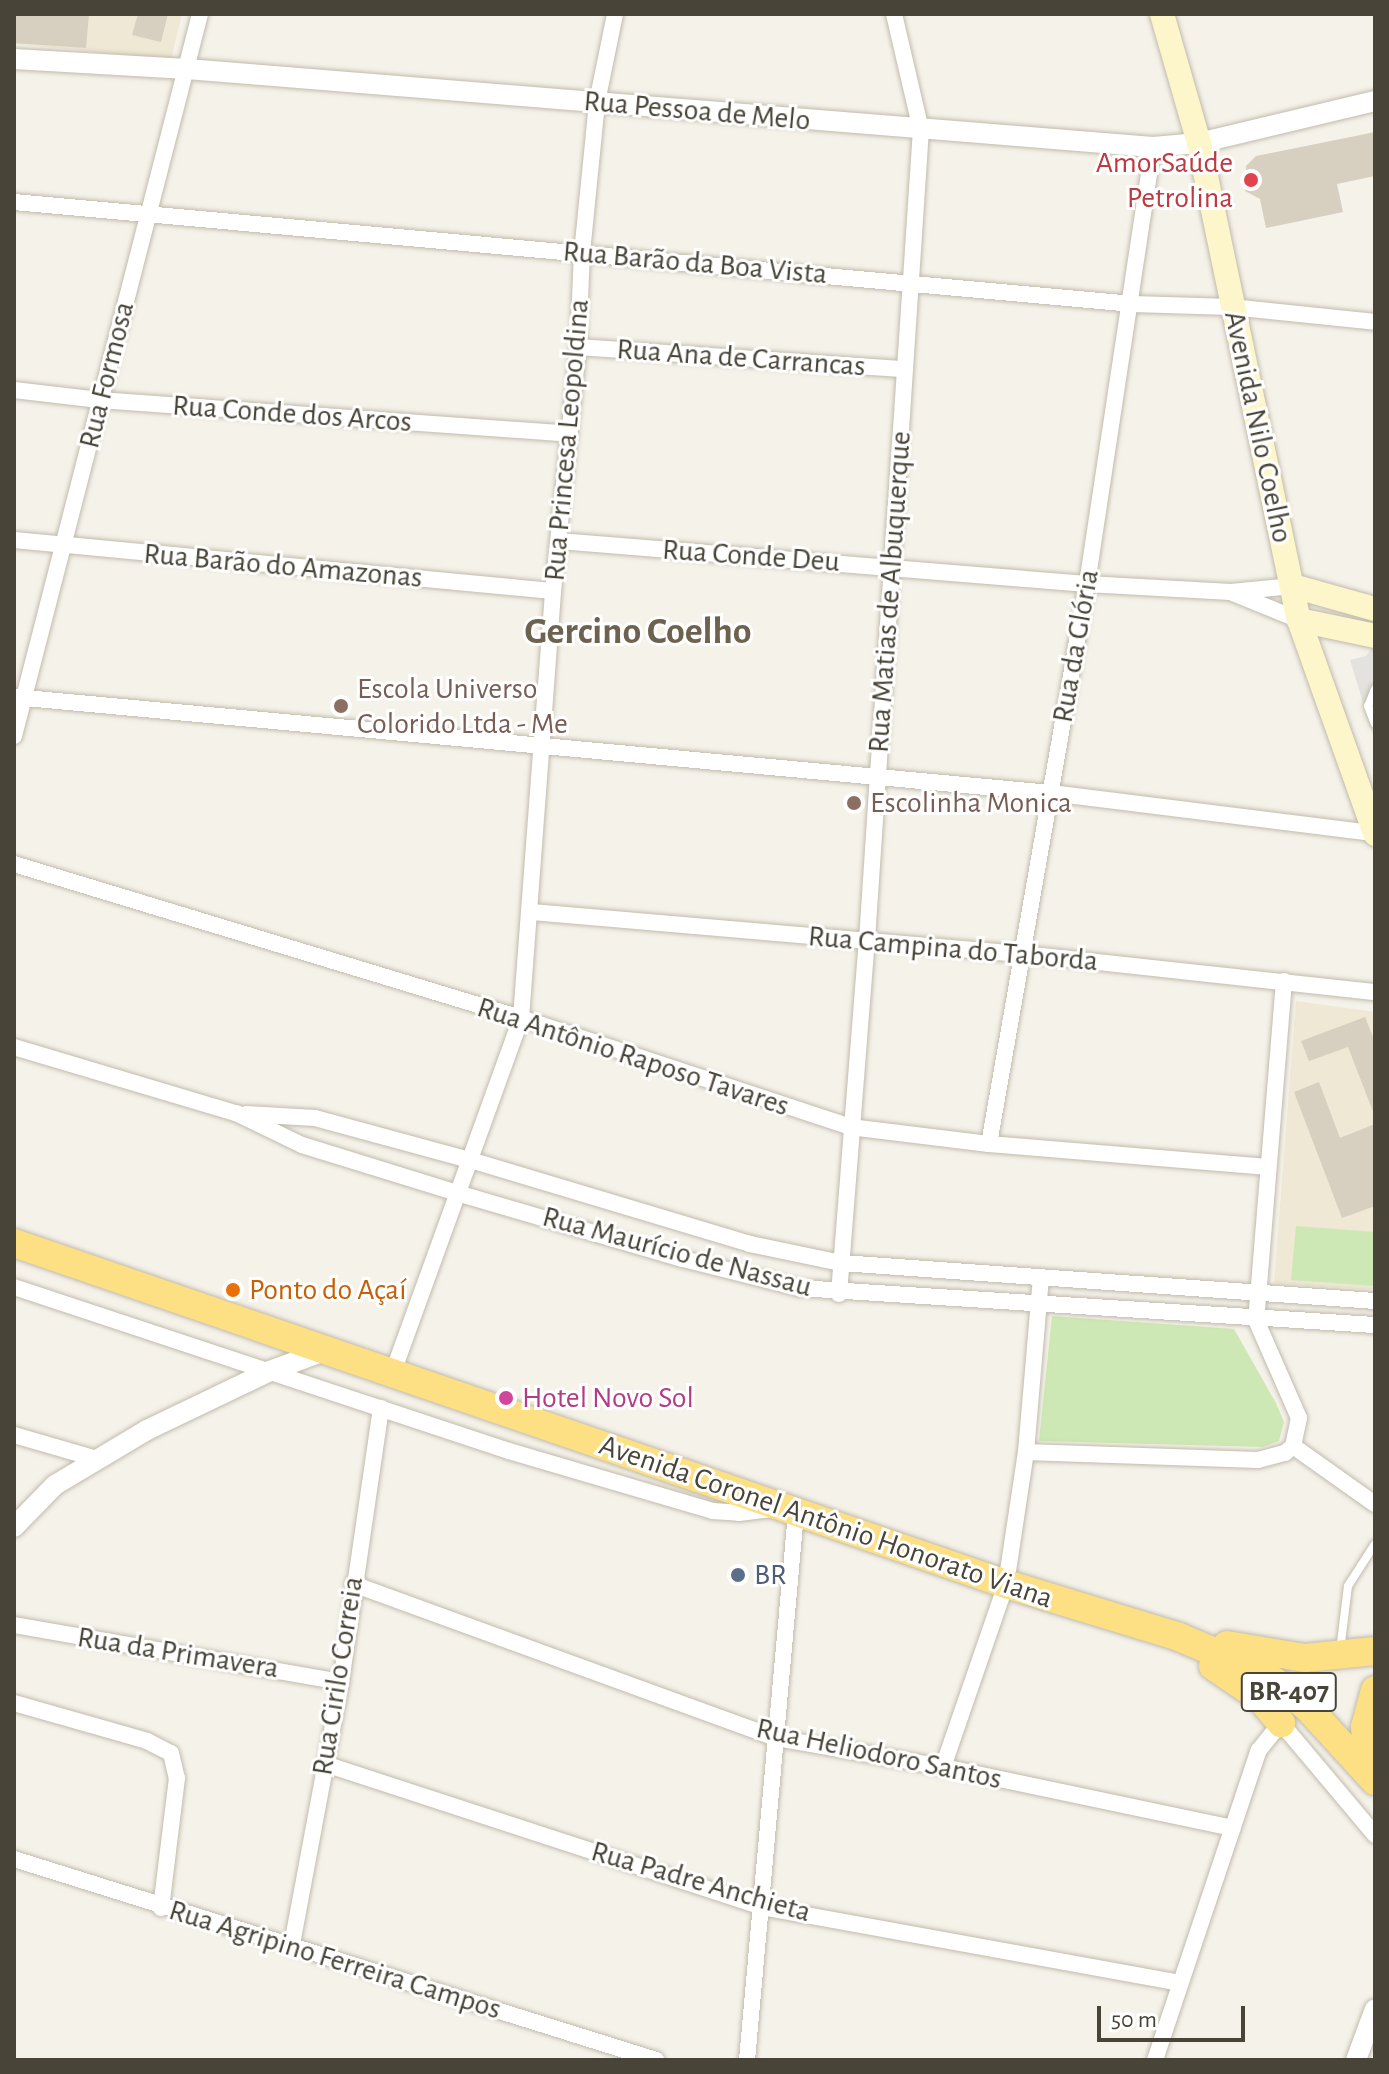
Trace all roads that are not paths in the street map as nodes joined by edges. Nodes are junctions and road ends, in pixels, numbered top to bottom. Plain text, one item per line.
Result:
1 (200, 14) edge
2 (615, 14) edge
3 (894, 14) edge
4 (1162, 14) edge
5 (14, 59) edge
6 (187, 69) junction
7 (1375, 101) edge
8 (597, 102) junction
9 (921, 130) junction
10 (1199, 143) junction
11 (1153, 147) junction
12 (14, 202) edge
13 (147, 217) junction
14 (582, 253) junction
15 (913, 282) junction
16 (1132, 304) junction
17 (1231, 307) junction
18 (1375, 322) edge
19 (578, 347) junction
20 (904, 369) junction
21 (14, 390) edge
22 (99, 400) junction
23 (570, 434) junction
24 (14, 540) edge
25 (559, 541) junction
26 (65, 546) junction
27 (890, 566) junction
28 (1087, 584) junction
29 (1293, 586) junction
30 (553, 591) junction
31 (1231, 592) junction
32 (1375, 611) edge
33 (1299, 620) junction
34 (1375, 636) edge
35 (1375, 689) edge
36 (19, 698) edge
37 (1375, 724) edge
38 (14, 736) edge
39 (541, 748) junction
40 (878, 777) junction
41 (1051, 793) junction
42 (1375, 833) edge
43 (14, 864) edge
44 (531, 912) junction
45 (867, 940) junction
46 (1024, 954) junction
47 (1284, 981) junction
48 (1375, 992) edge
49 (521, 1018) junction
50 (14, 1047) edge
51 (236, 1113) junction
52 (850, 1127) junction
53 (989, 1144) junction
54 (470, 1160) junction
55 (1268, 1167) junction
56 (457, 1193) junction
57 (14, 1243) edge
58 (841, 1263) junction
59 (1041, 1278) junction
60 (14, 1287) edge
61 (839, 1294) junction
62 (1257, 1295) junction
63 (1375, 1301) edge
64 (1038, 1306) junction
65 (1256, 1320) junction
66 (1375, 1325) edge
67 (327, 1350) junction
68 (270, 1371) junction
69 (393, 1372) junction
70 (381, 1408) junction
71 (535, 1423) junction
72 (14, 1435) edge
73 (1293, 1446) junction
74 (509, 1451) junction
75 (1026, 1452) junction
76 (97, 1459) junction
77 (1375, 1504) edge
78 (789, 1510) junction
79 (14, 1527) edge
80 (1375, 1544) edge
81 (353, 1584) junction
82 (1006, 1584) junction
83 (14, 1625) edge
84 (1138, 1626) junction
85 (1179, 1637) junction
86 (1375, 1651) edge
87 (1339, 1656) junction
88 (341, 1682) junction
89 (1375, 1690) edge
90 (14, 1703) edge
91 (1281, 1723) junction
92 (776, 1738) junction
93 (325, 1764) junction
94 (943, 1767) junction
95 (1375, 1779) edge
96 (1233, 1828) junction
97 (1375, 1835) edge
98 (14, 1859) edge
99 (762, 1907) junction
100 (161, 1908) junction
101 (292, 1944) junction
102 (1180, 1983) junction
103 (1375, 2009) edge
104 (656, 2060) edge
105 (747, 2060) edge
106 (1155, 2060) edge
107 (1356, 2060) edge

1 - 6 street, Rua Formosa
2 - 8 street, Rua Princesa Leopoldina
3 - 9 street, Rua Matias de Albuquerque
4 - 10 main road, Avenida Nilo Coelho
5 - 6 street, Rua Pessoa de Melo
6 - 8 street, Rua Pessoa de Melo
6 - 13 street, Rua Formosa
7 - 10 street, Rua Pessoa de Melo
8 - 9 street, Rua Pessoa de Melo
8 - 14 street, Rua Princesa Leopoldina
9 - 11 street, Rua Pessoa de Melo
9 - 15 street, Rua Matias de Albuquerque
10 - 11 street, Rua Pessoa de Melo
10 - 17 main road, Avenida Nilo Coelho
11 - 16 street, Rua da Glória
12 - 13 street, Rua Barão da Boa Vista
13 - 14 street, Rua Barão da Boa Vista
13 - 22 street, Rua Formosa
14 - 15 street, Rua Barão da Boa Vista
14 - 19 street, Rua Princesa Leopoldina
15 - 16 street, Rua Barão da Boa Vista
15 - 20 street, Rua Matias de Albuquerque
16 - 17 street, Rua Barão da Boa Vista
16 - 28 street, Rua da Glória
17 - 18 street, Rua Barão da Boa Vista
17 - 29 main road, Avenida Nilo Coelho
19 - 20 street, Rua Ana de Carrancas
19 - 23 street, Rua Princesa Leopoldina
20 - 27 street, Rua Matias de Albuquerque
21 - 22 street, Rua Conde dos Arcos
22 - 23 street, Rua Conde dos Arcos
22 - 26 street, Rua Formosa
23 - 25 street, Rua Princesa Leopoldina
24 - 26 street, Rua Barão do Amazonas
25 - 27 street, Rua Conde Deu
25 - 30 street, Rua Princesa Leopoldina
26 - 30 street, Rua Barão do Amazonas
26 - 36 street, Rua Formosa
27 - 28 street, Rua Conde Deu
27 - 40 street, Rua Matias de Albuquerque
28 - 31 street, Rua Conde Deu
28 - 41 street, Rua da Glória
29 - 31 street, Rua Conde Deu
29 - 32 main road
29 - 33 main road, Avenida Nilo Coelho
30 - 39 street, Rua Princesa Leopoldina
31 - 33 street, Rua Conde Deu
33 - 34 main road
33 - 42 main road, Avenida Nilo Coelho
35 - 37 lane
36 - 38 street, Rua Formosa
36 - 39 street
39 - 40 street
39 - 44 street, Rua Princesa Leopoldina
40 - 41 street
40 - 45 street, Rua Matias de Albuquerque
41 - 42 street
41 - 46 street, Rua da Glória
43 - 49 street, Rua Antônio Raposo Tavares
44 - 45 street, Rua Campina do Taborda
44 - 49 street, Rua Princesa Leopoldina
45 - 46 street, Rua Campina do Taborda
45 - 52 street, Rua Matias de Albuquerque
46 - 47 street, Rua Campina do Taborda
46 - 53 street, Rua da Glória
47 - 48 street, Rua Campina do Taborda
47 - 55 street
49 - 52 street, Rua Antônio Raposo Tavares
49 - 54 street, Rua Princesa Leopoldina
50 - 51 street, Rua Maurício de Nassau
51 - 54 street, Rua Maurício de Nassau
51 - 56 street, Rua Maurício de Nassau
52 - 53 street, Rua Antônio Raposo Tavares
52 - 58 street, Rua Matias de Albuquerque
53 - 55 street, Rua Antônio Raposo Tavares
54 - 56 street, Rua Princesa Leopoldina
54 - 58 street, Rua Maurício de Nassau
55 - 62 street
56 - 61 street, Rua Maurício de Nassau
56 - 69 street, Rua Princesa Leopoldina
57 - 67 highway, Avenida Coronel Antônio Honorato Viana / BR-407
58 - 59 street, Rua Maurício de Nassau
58 - 61 street, Rua Matias de Albuquerque
59 - 62 street, Rua Maurício de Nassau
59 - 64 street
60 - 68 street
61 - 64 street, Rua Maurício de Nassau
62 - 63 street, Rua Maurício de Nassau
62 - 65 street
64 - 65 street, Rua Maurício de Nassau
64 - 75 street
65 - 66 street, Rua Maurício de Nassau
65 - 73 street
67 - 68 street
67 - 69 highway, Avenida Coronel Antônio Honorato Viana / BR-407
68 - 70 street
68 - 76 street
69 - 71 highway, Avenida Coronel Antônio Honorato Viana / BR-407
70 - 74 street
70 - 81 street, Rua Cirilo Correia
71 - 74 street
71 - 78 highway, Avenida Coronel Antônio Honorato Viana / BR-407
72 - 76 street
73 - 75 street
73 - 77 street
74 - 78 street
75 - 82 street
76 - 79 street
78 - 82 highway, Avenida Coronel Antônio Honorato Viana / BR-407
78 - 92 street
80 - 87 lane
81 - 88 street, Rua Cirilo Correia
81 - 92 street, Rua Heliodoro Santos
82 - 84 highway, Avenida Coronel Antônio Honorato Viana / BR-407
82 - 94 street
83 - 88 street, Rua da Primavera
84 - 85 highway, Avenida Coronel Antônio Honorato Viana / BR-407
84 - 91 highway
85 - 87 highway, BR-407
85 - 95 highway, Avenida Coronel Antônio Honorato Viana / BR-407
86 - 87 highway, BR-407
88 - 93 street, Rua Cirilo Correia
89 - 95 highway
90 - 100 street
91 - 96 street
91 - 97 street
92 - 94 street, Rua Heliodoro Santos
92 - 99 street
93 - 99 street, Rua Padre Anchieta
93 - 101 street, Rua Cirilo Correia
94 - 96 street, Rua Heliodoro Santos
96 - 102 street
98 - 100 street, Rua Agripino Ferreira Campos
99 - 102 street, Rua Padre Anchieta
99 - 105 street
100 - 101 street, Rua Agripino Ferreira Campos
101 - 104 street, Rua Agripino Ferreira Campos
102 - 106 street
103 - 107 street

